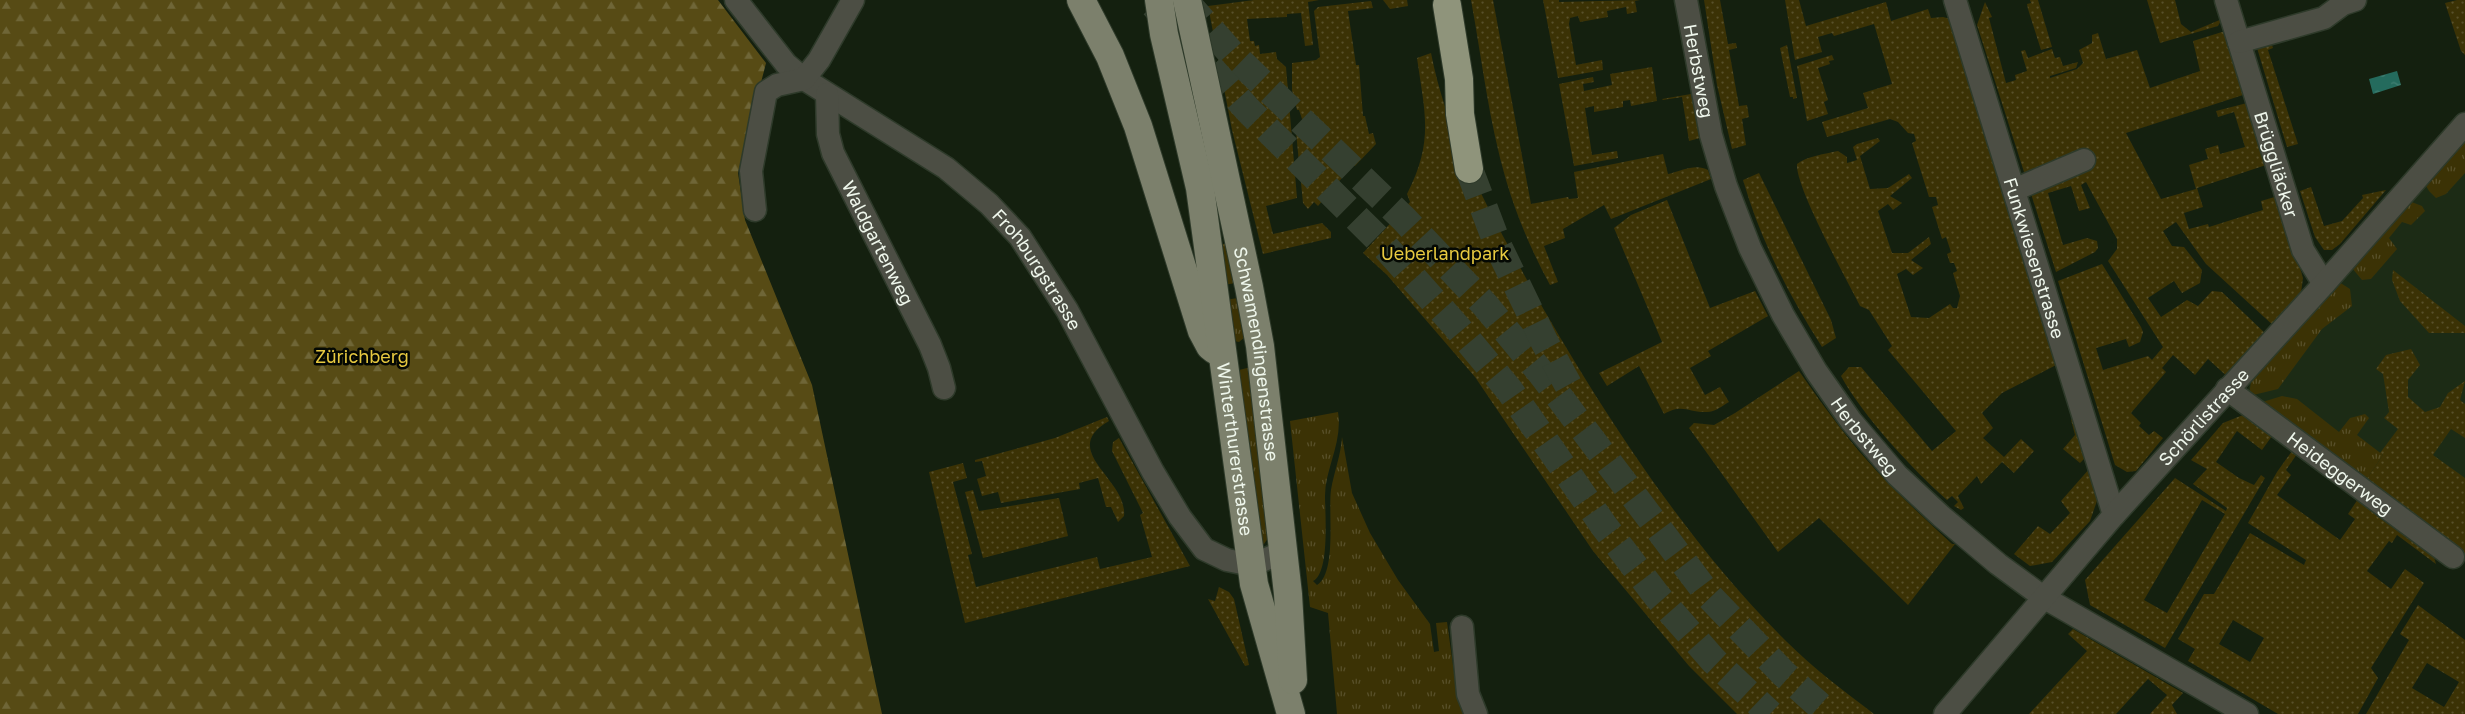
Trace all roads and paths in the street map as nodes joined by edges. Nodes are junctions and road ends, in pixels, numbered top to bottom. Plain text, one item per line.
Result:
1 (736, 0) edge
2 (853, 0) edge
3 (1081, 0) edge
4 (1159, 0) edge
5 (1187, 0) edge
6 (1686, 0) edge
7 (1957, 0) edge
8 (2226, 0) edge
9 (2355, 0) edge
10 (1447, 5) dead end
11 (2239, 42) junction
12 (804, 79) junction
13 (827, 94) junction
14 (2465, 124) edge
15 (2084, 160) dead end
16 (1469, 170) tunnel mouth
17 (2014, 190) junction
18 (755, 210) dead end
19 (2324, 284) junction
20 (1260, 346) junction
21 (1222, 355) junction
22 (944, 388) dead end
23 (2227, 389) junction
24 (2114, 515) junction
25 (1283, 552) junction
26 (2453, 557) dead end
27 (1252, 565) junction
28 (2043, 597) junction
29 (1462, 627) dead end
30 (1293, 714) edge
31 (1476, 714) edge
32 (1945, 714) edge
33 (2247, 714) edge

1 - 12 street, Frohburgstrasse
2 - 12 street
3 - 21 main road, Winterthurerstrasse
4 - 21 main road, Schwamendingenstrasse
5 - 20 main road, Schwamendingenstrasse
6 - 28 street, Herbstweg
7 - 17 street, Funkwiesenstrasse
8 - 11 street, Brüggliäcker
9 - 11 street
10 - 16 highway
11 - 19 street, Brüggliäcker
12 - 13 street, Frohburgstrasse
12 - 18 street
13 - 22 street, Waldgartenweg
13 - 27 street, Frohburgstrasse
14 - 19 street, Schörlistrasse
15 - 17 street
17 - 24 street, Funkwiesenstrasse
19 - 23 street, Schörlistrasse
20 - 21 main road
20 - 25 main road, Schwamendingenstrasse
21 - 27 main road, Winterthurerstrasse
23 - 24 street, Schörlistrasse
23 - 26 street, Heideggerweg
24 - 28 street, Schörlistrasse
25 - 27 street
25 - 30 main road, Schwamendingenstrasse
27 - 30 main road, Winterthurerstrasse
28 - 32 street, Schörlistrasse
28 - 33 street, Herbstweg
29 - 31 street

